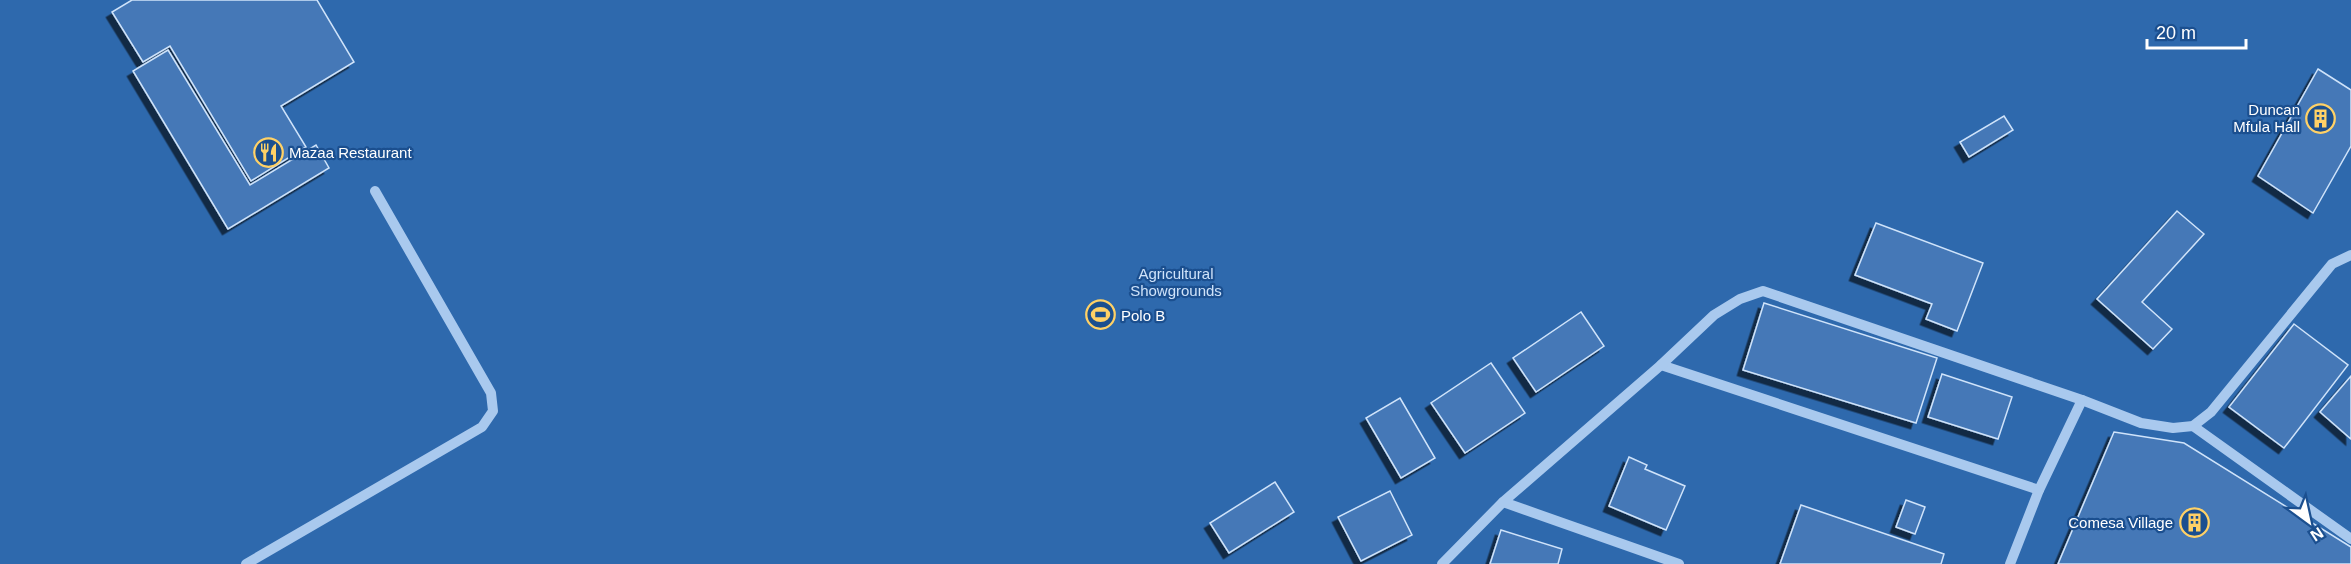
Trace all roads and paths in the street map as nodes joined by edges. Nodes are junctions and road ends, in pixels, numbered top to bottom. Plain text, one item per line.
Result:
1 (375, 192) dead end
2 (2351, 255) edge
3 (1661, 365) junction
4 (2082, 400) junction
5 (2193, 426) junction
6 (2039, 490) junction
7 (1503, 502) junction
8 (2351, 538) edge
9 (246, 564) edge
10 (1442, 564) edge
11 (1678, 564) edge
12 (2010, 564) edge

1 - 9 lane
2 - 5 lane
3 - 4 lane
3 - 6 lane
3 - 7 lane
4 - 5 lane
4 - 6 lane
5 - 8 lane
6 - 12 lane
7 - 10 lane
7 - 11 lane

